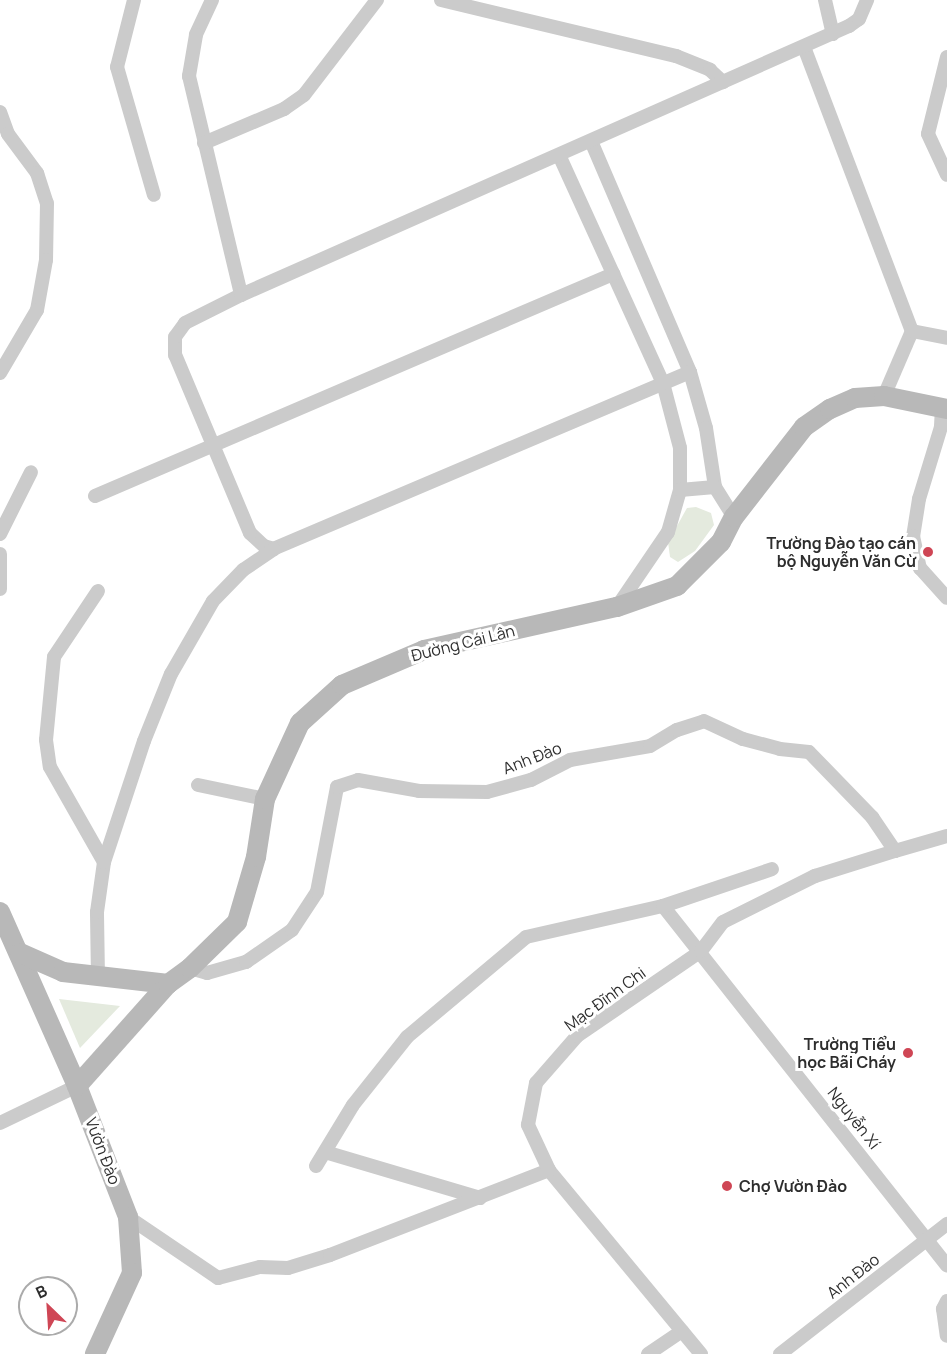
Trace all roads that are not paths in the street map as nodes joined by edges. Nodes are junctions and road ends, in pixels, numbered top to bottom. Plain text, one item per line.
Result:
1 (134, 0) edge
2 (212, 0) edge
3 (377, 0) edge
4 (441, 0) edge
5 (825, 0) edge
6 (867, 0) edge
7 (833, 34) junction
8 (804, 47) junction
9 (947, 57) edge
10 (723, 82) junction
11 (0, 112) edge
12 (591, 141) junction
13 (204, 143) junction
14 (559, 155) junction
15 (947, 175) edge
16 (153, 195) dead end
17 (613, 274) junction
18 (241, 295) junction
19 (912, 331) junction
20 (947, 338) edge
21 (690, 372) junction
22 (0, 373) edge
23 (663, 383) junction
24 (884, 396) junction
25 (944, 408) edge
26 (213, 445) junction
27 (31, 472) dead end
28 (715, 487) junction
29 (680, 490) junction
30 (95, 496) dead end
31 (734, 517) junction
32 (0, 534) edge
33 (274, 549) junction
34 (0, 554) edge
35 (0, 589) edge
36 (98, 591) dead end
37 (947, 598) edge
38 (617, 607) junction
39 (198, 785) dead end
40 (265, 799) junction
41 (947, 836) edge
42 (895, 851) junction
43 (104, 862) junction
44 (772, 869) dead end
45 (663, 906) junction
46 (0, 912) edge
47 (701, 951) junction
48 (20, 952) junction
49 (190, 968) junction
50 (98, 978) junction
51 (168, 984) junction
52 (78, 1086) junction
53 (0, 1123) edge
54 (325, 1152) junction
55 (316, 1167) dead end
56 (549, 1170) junction
57 (480, 1198) junction
58 (128, 1217) junction
59 (947, 1224) edge
60 (928, 1239) junction
61 (947, 1265) edge
62 (947, 1301) edge
63 (682, 1331) junction
64 (947, 1336) edge
65 (95, 1354) edge
66 (648, 1354) edge
67 (701, 1354) edge
68 (780, 1354) edge

1 - 16 street
2 - 13 street
3 - 13 street
4 - 10 street
5 - 7 street
6 - 7 street
7 - 8 street
8 - 10 street
8 - 19 street
9 - 15 street
10 - 12 street
11 - 22 street
12 - 14 street
12 - 21 street
13 - 18 street
14 - 17 street
14 - 18 street
17 - 23 street
17 - 26 street
18 - 26 street
19 - 20 street
19 - 24 street
21 - 23 street
21 - 28 street
23 - 29 street
23 - 33 street
24 - 25 main road, Đường Cái Lân
24 - 31 main road, Đường Cái Lân
25 - 37 street
26 - 30 street
26 - 33 street
27 - 32 street
28 - 29 street
28 - 31 street
29 - 38 street
31 - 38 main road, Đường Cái Lân
33 - 43 street
34 - 35 street
36 - 43 street
38 - 40 main road, Đường Cái Lân
39 - 40 street
40 - 49 main road, Đường Cái Lân
41 - 42 street
42 - 47 street, Mạc Đĩnh Chi
42 - 49 street, Anh Đào
43 - 50 street
44 - 45 street
45 - 47 street, Nguyễn Xí
45 - 54 street
46 - 48 main road
47 - 56 street, Mạc Đĩnh Chi
47 - 60 street, Nguyễn Xí
48 - 50 main road
48 - 52 main road, Vườn Đào
49 - 51 main road, Đường Cái Lân
50 - 51 main road
51 - 52 main road, Đường Cái Lân
52 - 53 street
52 - 58 main road, Vườn Đào
54 - 55 street
54 - 57 street
56 - 57 street
56 - 63 street, Mạc Đĩnh Chi
57 - 58 street
58 - 65 main road, Vườn Đào
59 - 60 street, Anh Đào
60 - 61 street, Nguyễn Xí
60 - 68 street, Anh Đào
62 - 64 street
63 - 66 street
63 - 67 street, Mạc Đĩnh Chi

